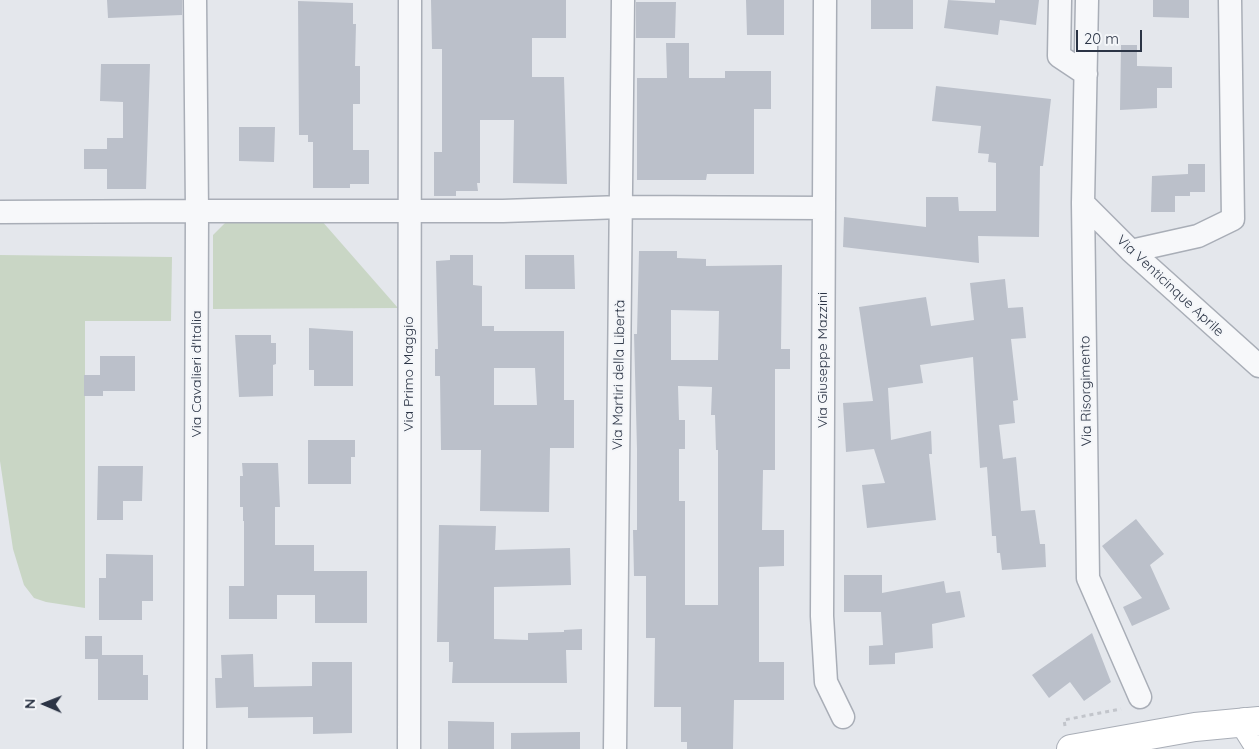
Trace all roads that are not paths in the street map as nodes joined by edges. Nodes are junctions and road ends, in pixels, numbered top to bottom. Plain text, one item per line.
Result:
1 (195, 0) edge
2 (410, 0) edge
3 (623, 0) edge
4 (825, 0) edge
5 (1060, 0) edge
6 (1087, 0) edge
7 (1230, 0) edge
8 (1086, 74) junction
9 (1083, 203) junction
10 (622, 207) junction
11 (823, 208) junction
12 (198, 211) junction
13 (0, 212) edge
14 (410, 212) junction
15 (1131, 251) junction
16 (1259, 366) edge
17 (1140, 697) road end
18 (843, 717) dead end
19 (1252, 722) edge
20 (1068, 740) edge
21 (1118, 746) edge
22 (1259, 746) edge
23 (195, 749) edge
24 (409, 749) edge
25 (615, 749) edge
26 (1237, 749) edge

1 - 12 street, Via Cavalieri d'Italia
2 - 14 street, Via Primo Maggio
3 - 10 street, Via Martiri della Libertà
4 - 11 street, Via Giuseppe Mazzini
5 - 8 street
6 - 8 street, Via Risorgimento
7 - 15 street
8 - 9 street, Via Risorgimento
9 - 15 street, Via Venticinque Aprile
9 - 17 street, Via Risorgimento
10 - 11 street
10 - 14 street
10 - 25 street, Via Martiri della Libertà
11 - 18 street, Via Giuseppe Mazzini
12 - 13 street
12 - 14 street
12 - 23 street, Via Cavalieri d'Italia
14 - 24 street, Via Primo Maggio
15 - 16 street, Via Venticinque Aprile
19 - 21 main road
19 - 22 main road
19 - 26 main road
20 - 21 main road

